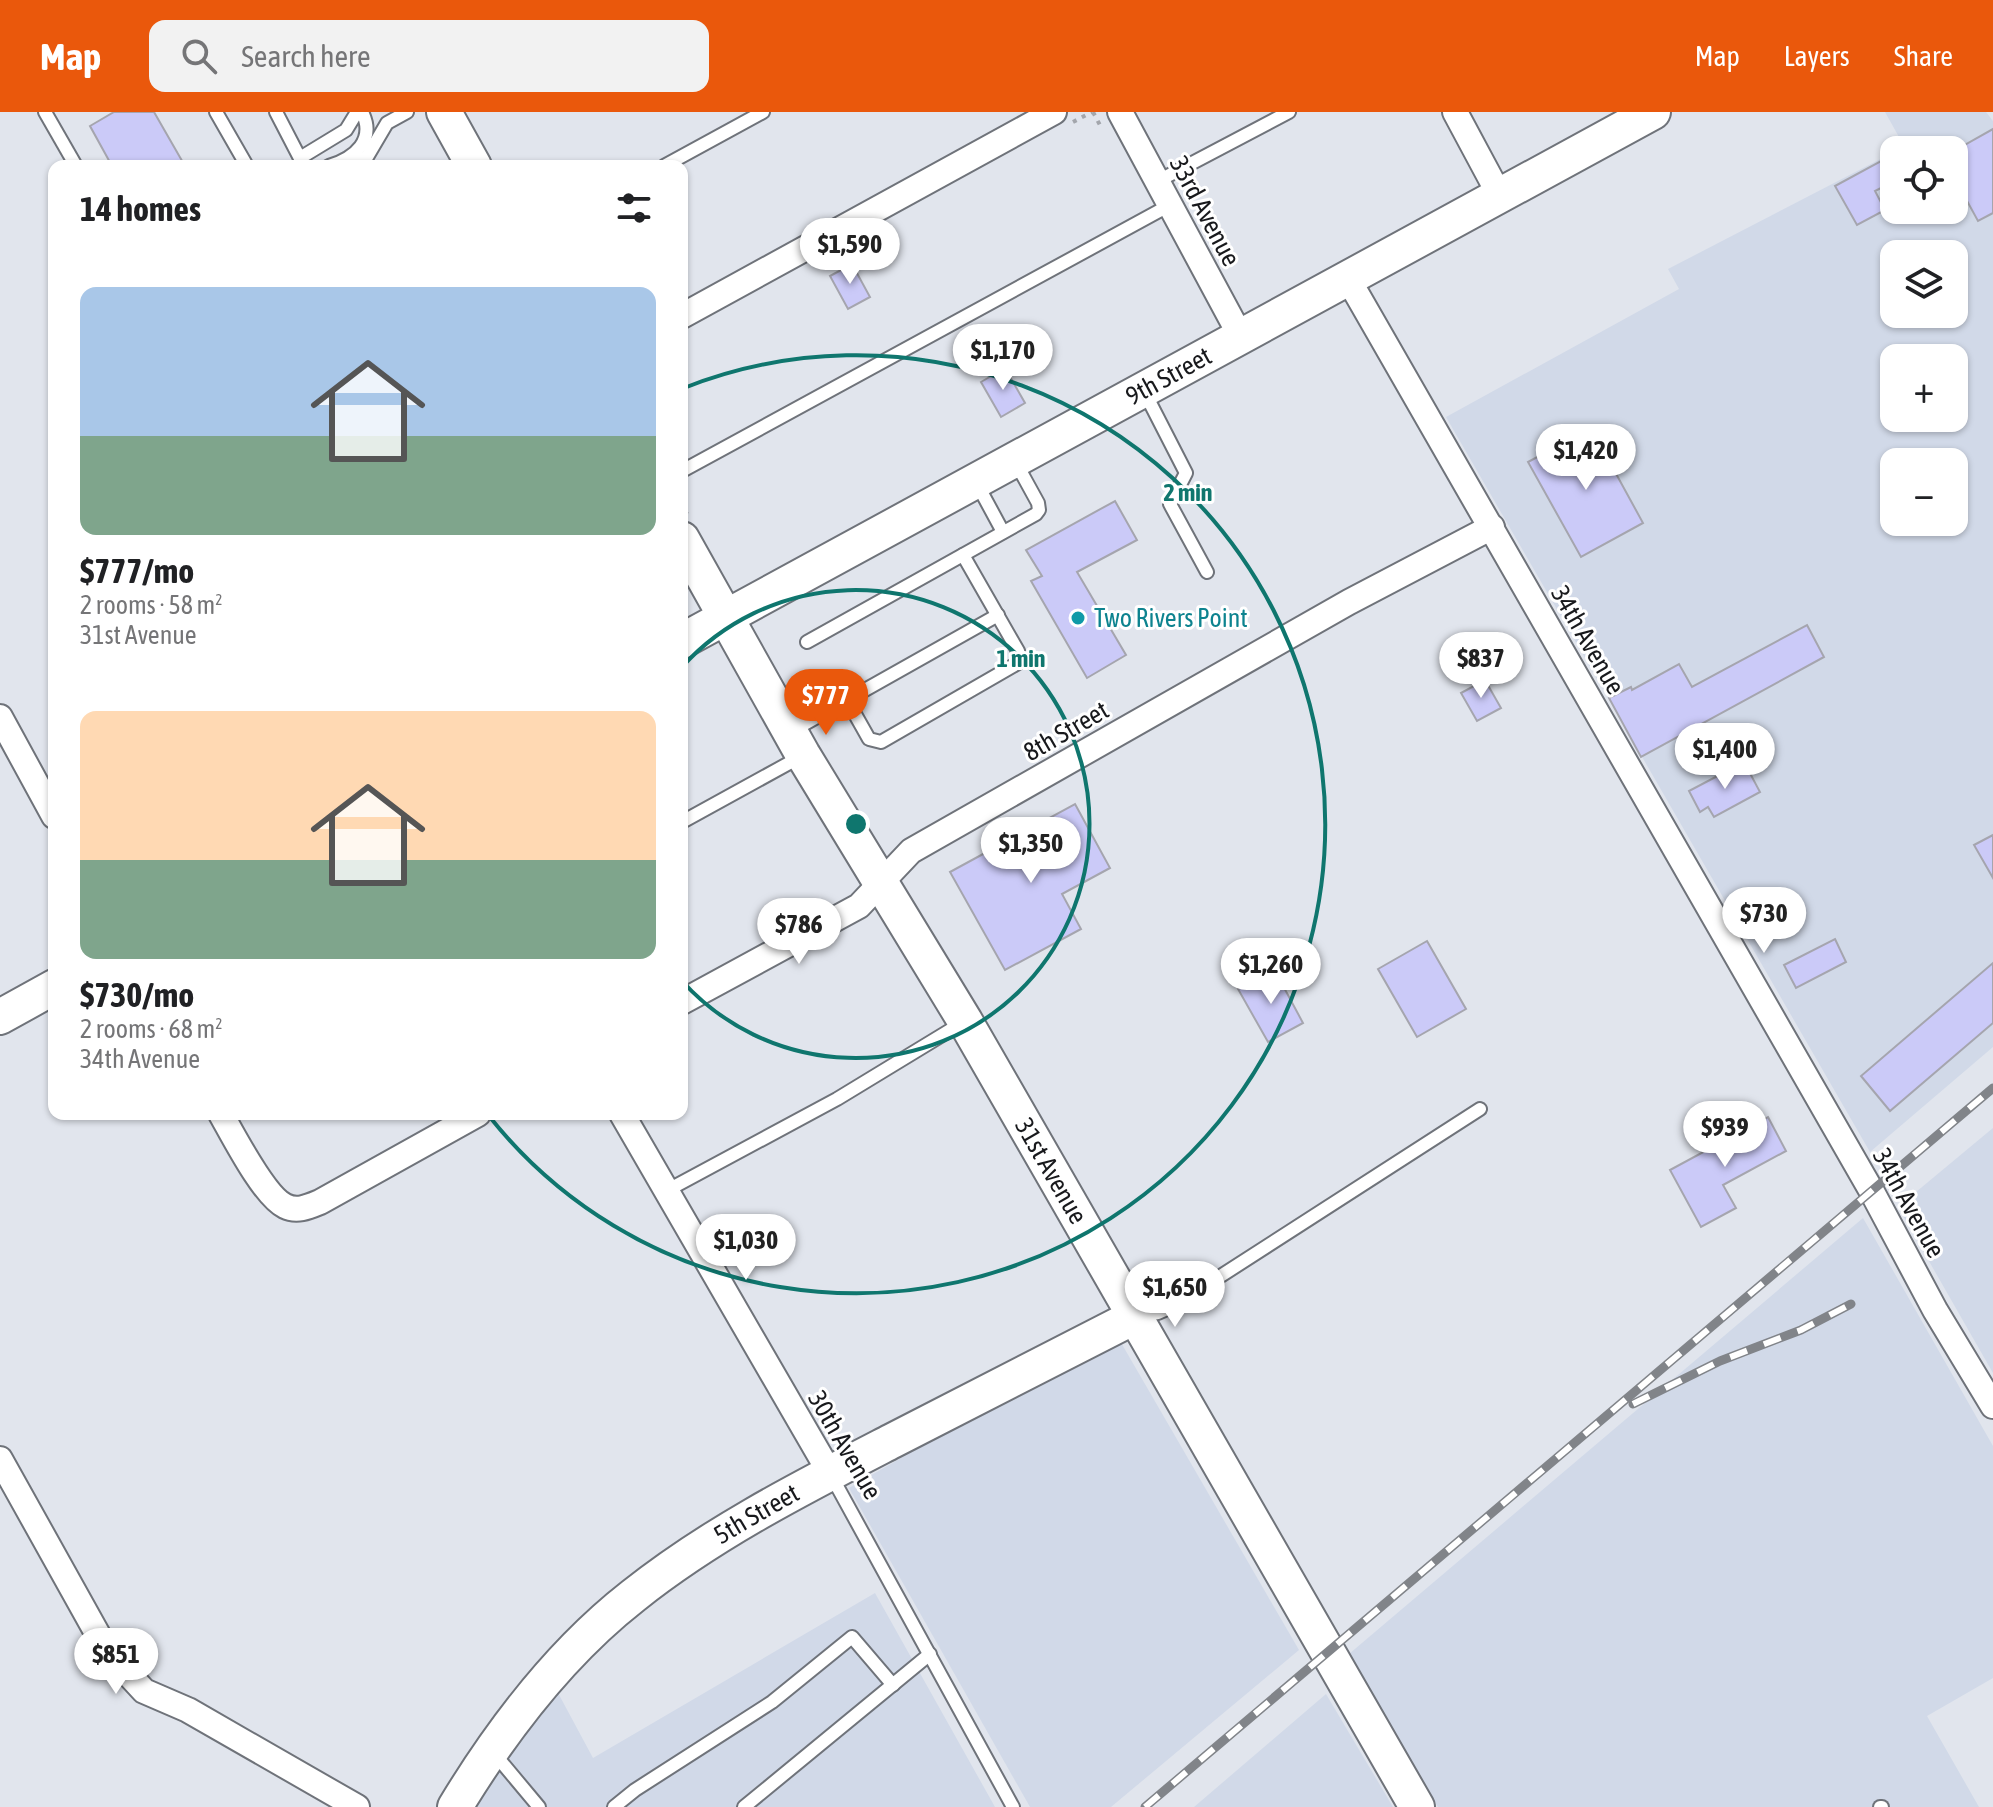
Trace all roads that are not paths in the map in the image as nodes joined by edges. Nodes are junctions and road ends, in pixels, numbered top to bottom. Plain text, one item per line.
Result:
1 (45, 112) edge
2 (216, 112) edge
3 (276, 112) edge
4 (359, 112) edge
5 (407, 112) edge
6 (763, 112) edge
7 (1054, 112) edge
8 (1120, 112) edge
9 (1287, 112) edge
10 (1455, 112) edge
11 (1653, 112) edge
12 (450, 114) edge
13 (73, 160) edge
14 (244, 160) edge
15 (301, 160) edge
16 (305, 160) edge
17 (344, 160) edge
18 (361, 160) edge
19 (471, 160) edge
20 (675, 160) edge
21 (1158, 181) junction
22 (1500, 196) junction
23 (1170, 205) junction
24 (1347, 277) junction
25 (688, 313) edge
26 (1241, 337) junction
27 (1143, 390) junction
28 (1015, 460) junction
29 (688, 468) edge
30 (976, 481) junction
31 (1492, 527) junction
32 (1003, 532) junction
33 (688, 533) edge
34 (963, 555) junction
35 (1207, 572) dead end
36 (998, 615) junction
37 (724, 618) junction
38 (688, 638) edge
39 (807, 642) dead end
40 (847, 700) junction
41 (0, 717) edge
42 (797, 743) junction
43 (48, 805) edge
44 (688, 818) edge
45 (881, 883) junction
46 (48, 990) edge
47 (688, 999) edge
48 (0, 1017) edge
49 (965, 1021) junction
50 (1480, 1109) dead end
51 (225, 1120) edge
52 (467, 1120) edge
53 (625, 1120) edge
54 (666, 1191) junction
55 (1134, 1317) junction
56 (1993, 1406) edge
57 (0, 1459) edge
58 (830, 1473) junction
59 (930, 1654) junction
60 (893, 1685) junction
61 (491, 1749) junction
62 (357, 1807) edge
63 (455, 1807) edge
64 (539, 1807) edge
65 (614, 1807) edge
66 (744, 1807) edge
67 (1013, 1807) edge
68 (1417, 1807) edge

1 - 13 lane
2 - 14 lane
3 - 15 lane
4 - 16 lane
4 - 17 lane
5 - 18 lane
6 - 20 lane
7 - 25 street
8 - 21 street, 33rd Avenue
9 - 21 lane
10 - 22 street
11 - 22 street, 9th Street
12 - 19 street
21 - 23 street, 33rd Avenue
22 - 24 street, 9th Street
23 - 26 street, 33rd Avenue
23 - 29 lane
24 - 26 street, 9th Street
24 - 31 street, 34th Avenue
26 - 27 street, 9th Street
27 - 28 street, 9th Street
27 - 35 lane
28 - 30 street, 9th Street
28 - 32 lane
30 - 32 lane
30 - 37 street, 9th Street
31 - 45 street, 8th Street
31 - 56 street, 34th Avenue
32 - 34 lane
33 - 37 street, 31st Avenue
34 - 36 lane
34 - 39 lane
36 - 40 lane
36 - 40 lane
37 - 38 street, 9th Street
37 - 42 street, 31st Avenue
40 - 42 lane
41 - 43 street
42 - 44 lane
42 - 45 street, 31st Avenue
45 - 47 street, 8th Street
45 - 49 street, 31st Avenue
46 - 48 street
49 - 54 lane
49 - 55 street, 31st Avenue
50 - 55 lane
51 - 52 street
53 - 54 street, 30th Avenue
54 - 58 street, 30th Avenue
55 - 58 street, 5th Street
55 - 68 street, 31st Avenue
57 - 62 street
58 - 59 lane, 30th Avenue
58 - 61 street, 5th Street
59 - 60 lane
59 - 67 lane, 30th Avenue
60 - 65 lane
60 - 66 lane
61 - 63 street, 5th Street
61 - 64 lane

